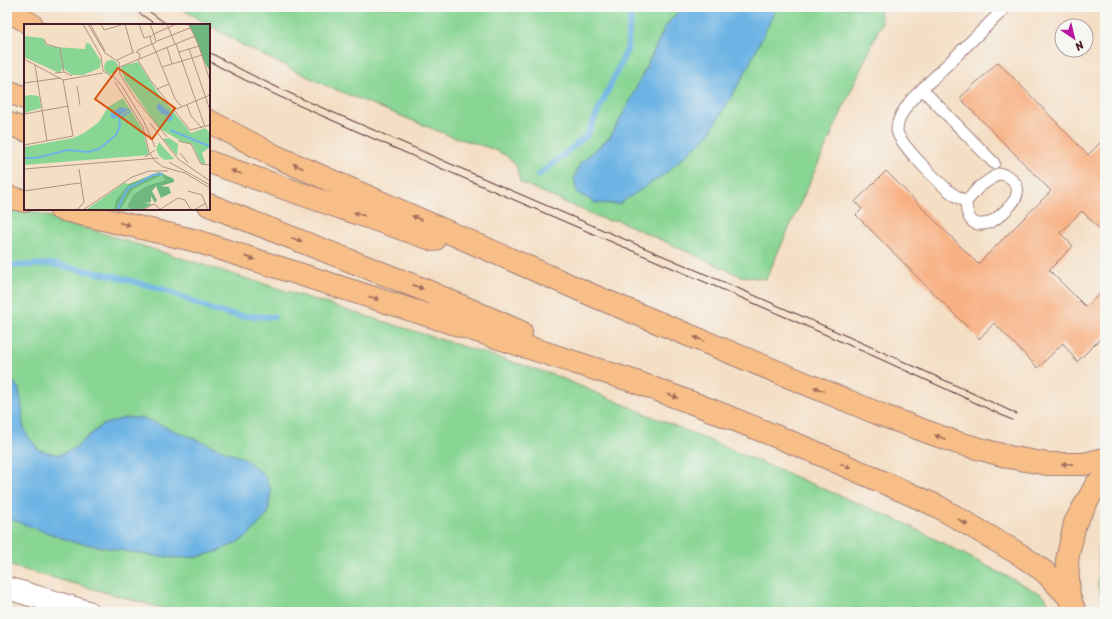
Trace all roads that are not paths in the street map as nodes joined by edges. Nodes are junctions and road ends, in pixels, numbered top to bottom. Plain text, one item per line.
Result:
1 (1006, 7) edge
2 (7, 9) edge
3 (30, 24) edge
4 (922, 89) junction
5 (7, 91) edge
6 (24, 98) edge
7 (7, 123) edge
8 (210, 123) edge
9 (24, 130) edge
10 (210, 162) edge
11 (994, 163) dead end
12 (7, 197) edge
13 (24, 201) edge
14 (966, 202) junction
15 (210, 205) edge
16 (64, 210) edge
17 (594, 296) junction
18 (636, 382) junction
19 (1105, 459) edge
20 (1105, 477) edge
21 (7, 588) edge
22 (1072, 604) edge
23 (88, 612) edge

1 - 4 lane
2 - 3 highway
4 - 11 lane
4 - 14 lane
5 - 6 highway
7 - 9 highway
17 -> 8 highway
17 -> 10 highway
12 - 13 highway
14 - 14 lane
15 -> 18 highway
16 -> 18 highway
19 -> 17 highway
18 -> 22 highway
20 - 22 highway
21 - 23 street

